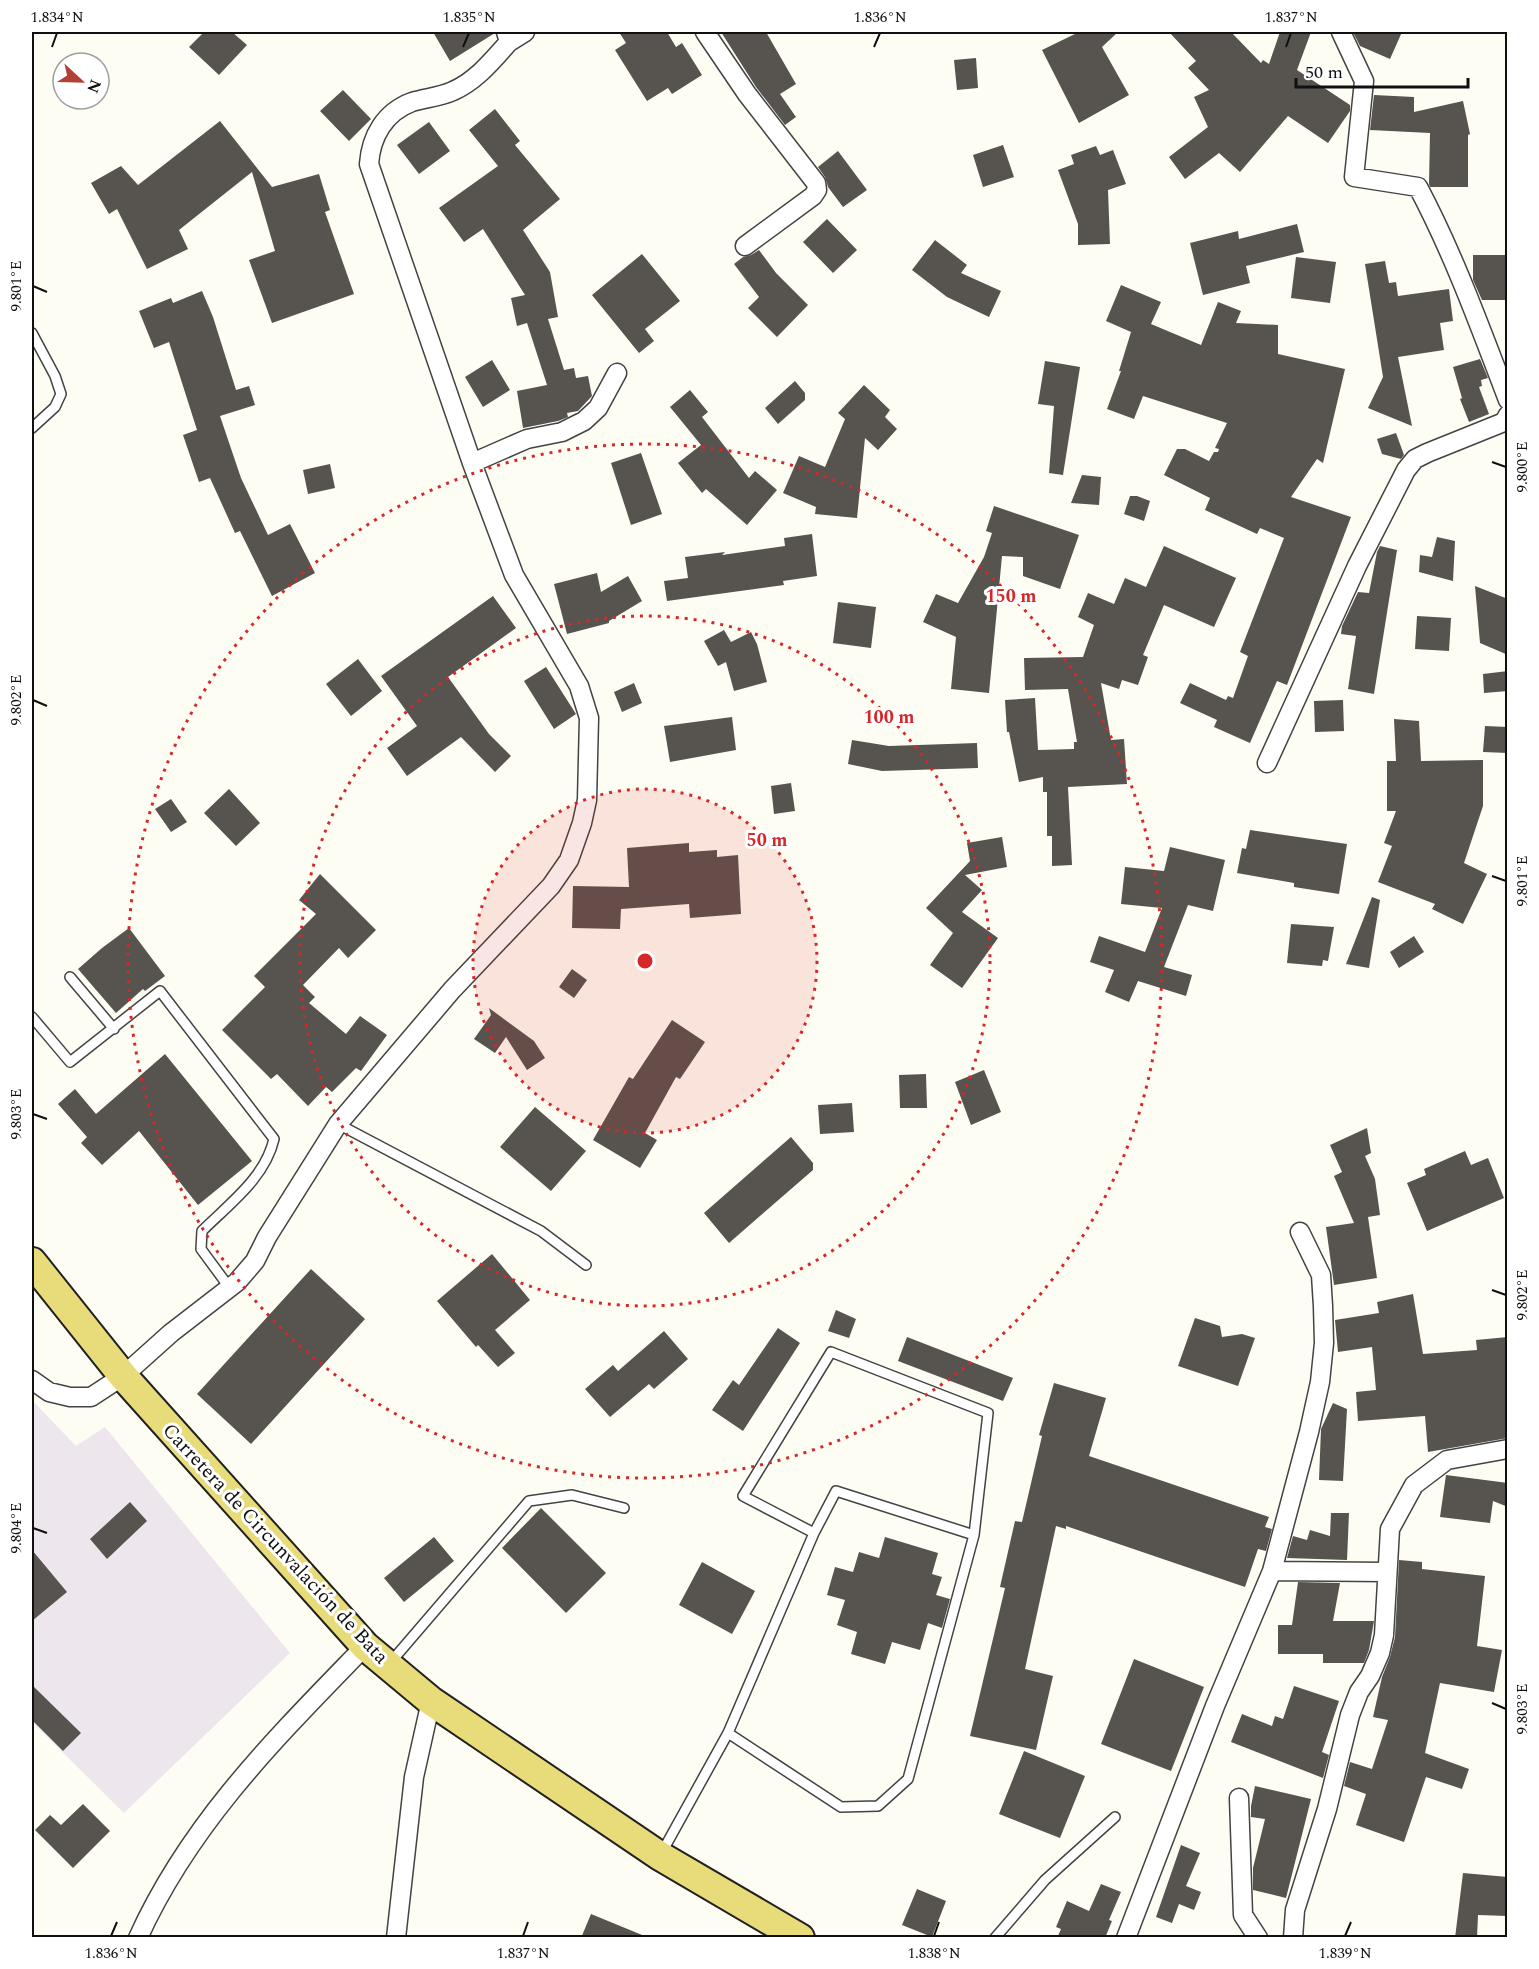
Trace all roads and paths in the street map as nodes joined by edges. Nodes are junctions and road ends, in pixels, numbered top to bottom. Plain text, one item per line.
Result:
1 (525, 32) edge
2 (705, 32) edge
3 (1341, 32) edge
4 (507, 37) edge
5 (745, 246) dead end
6 (32, 337) edge
7 (617, 373) dead end
8 (1508, 400) edge
9 (1508, 416) edge
10 (32, 428) edge
11 (472, 463) junction
12 (1267, 763) dead end
13 (70, 977) dead end
14 (32, 1017) edge
15 (114, 1029) junction
16 (338, 1124) junction
17 (1300, 1232) dead end
18 (32, 1262) edge
19 (586, 1265) dead end
20 (229, 1287) junction
21 (123, 1376) junction
22 (32, 1380) edge
23 (1508, 1449) edge
24 (624, 1508) dead end
25 (814, 1533) junction
26 (974, 1535) junction
27 (1272, 1570) junction
28 (1387, 1572) junction
29 (365, 1646) junction
30 (388, 1665) junction
31 (431, 1701) junction
32 (728, 1733) junction
33 (1239, 1798) dead end
34 (1115, 1817) dead end
35 (660, 1856) junction
36 (138, 1938) edge
37 (396, 1938) edge
38 (800, 1938) edge
39 (995, 1938) edge
40 (1126, 1938) edge
41 (1258, 1938) edge
42 (1293, 1938) edge

1 - 4 street
2 - 5 street
3 - 8 street
4 - 11 street
6 - 10 lane
7 - 11 street
9 - 12 street
11 - 16 street
13 - 15 lane
14 - 15 lane
15 - 20 lane
16 - 19 lane
16 - 20 street
17 - 27 street
18 - 21 main road, Carretera de Circunvalación de Bata
20 - 21 street
21 - 22 street
21 - 29 main road, Carretera de Circunvalación de Bata
23 - 28 street
24 - 30 lane
25 - 26 lane
25 - 26 lane
25 - 32 lane
26 - 32 lane
27 - 28 street
27 - 40 street
28 - 42 street
29 - 30 main road, Carretera de Circunvalación de Bata
29 - 36 street
30 - 31 main road, Carretera de Circunvalación de Bata
31 - 35 main road, Carretera de Circunvalación de Bata
31 - 37 street
32 - 35 lane
33 - 41 street
34 - 39 lane
35 - 38 main road, Carretera de Circunvalación de Bata

